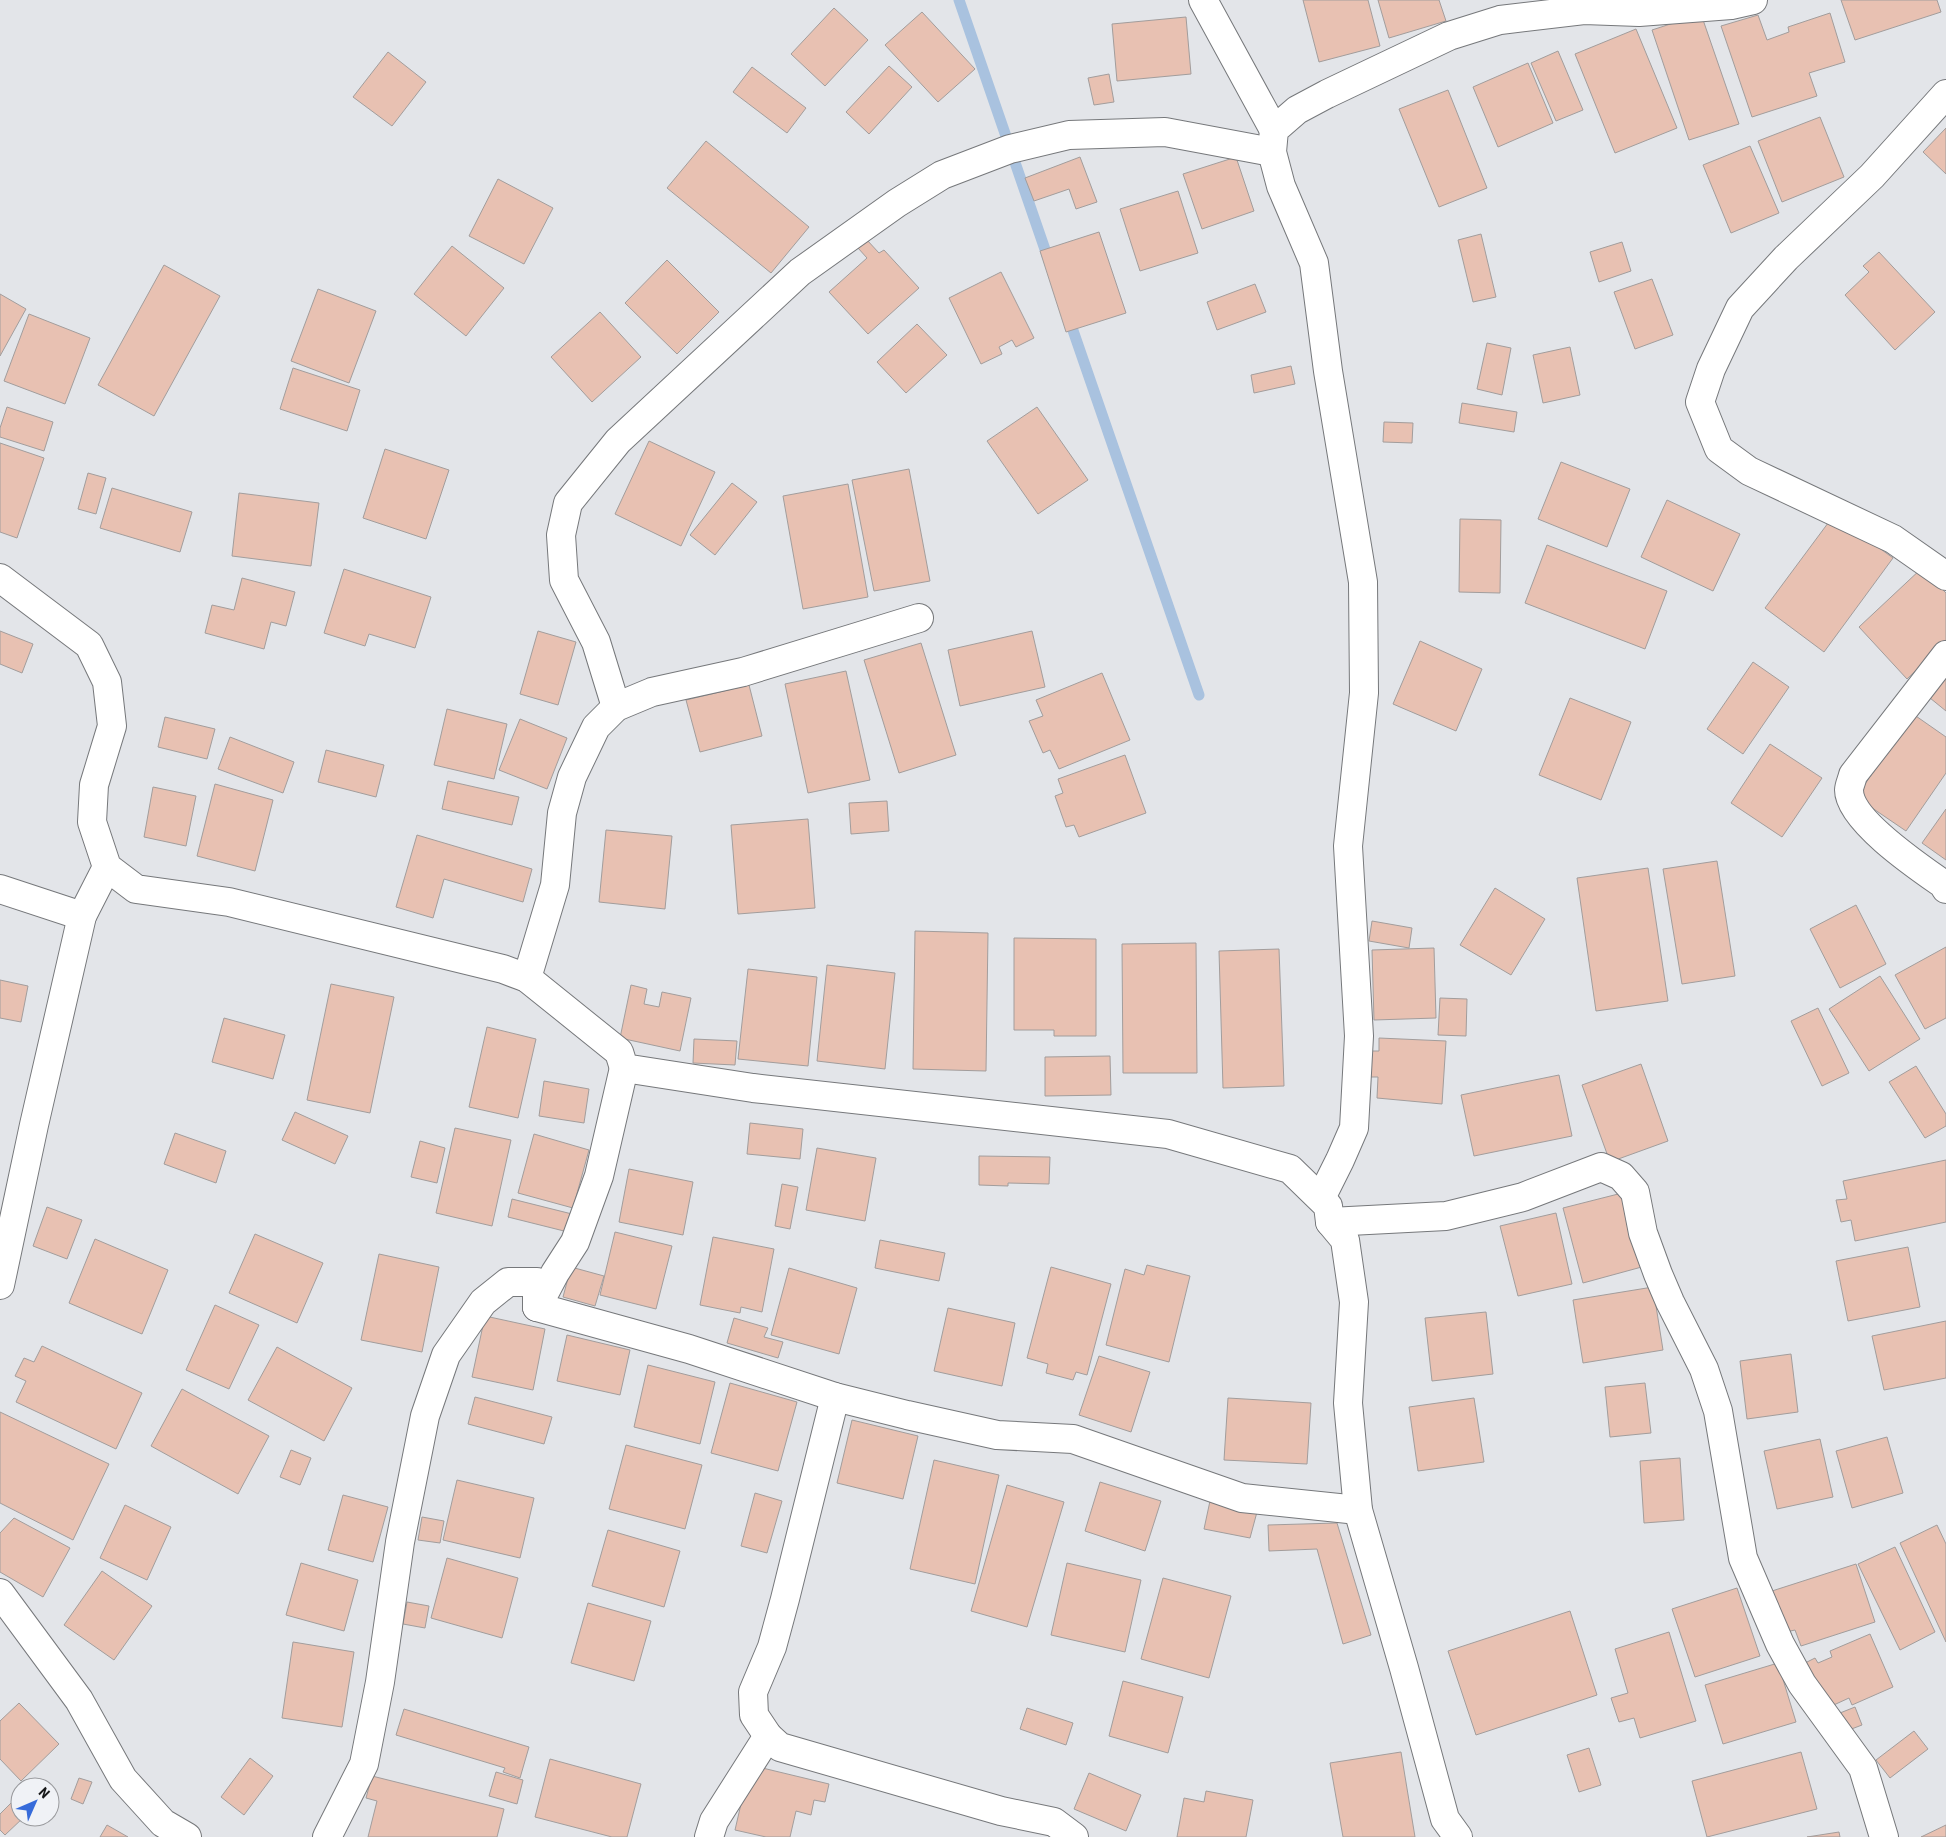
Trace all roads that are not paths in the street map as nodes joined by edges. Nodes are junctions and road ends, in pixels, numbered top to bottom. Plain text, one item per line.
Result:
1 (1203, 0) edge
2 (1754, 0) edge
3 (1583, 5) edge
4 (1946, 94) edge
5 (1273, 141) junction
6 (1946, 576) edge
7 (0, 578) edge
8 (919, 618) dead end
9 (1946, 655) edge
10 (616, 707) junction
11 (107, 867) junction
12 (0, 889) edge
13 (1946, 889) edge
14 (82, 916) junction
15 (527, 978) junction
16 (624, 1068) junction
17 (1325, 1210) junction
18 (0, 1285) edge
19 (537, 1307) junction
20 (835, 1397) junction
21 (1358, 1510) junction
22 (0, 1593) edge
23 (768, 1736) junction
24 (187, 1837) edge
25 (327, 1837) edge
26 (709, 1837) edge
27 (1074, 1837) edge
28 (1458, 1837) edge
29 (1884, 1837) edge

1 - 5 street
2 - 3 street
3 - 5 street
4 - 6 street
5 - 10 street
5 - 17 street
7 - 11 street
8 - 10 street
9 - 13 street
10 - 15 street
11 - 14 street
11 - 15 street
12 - 14 street
14 - 18 street
15 - 16 street
16 - 17 street
16 - 19 street
17 - 21 street
17 - 29 street
19 - 20 street
19 - 25 street
20 - 21 street
20 - 23 street
21 - 28 street
22 - 24 street
23 - 26 street
23 - 27 street

